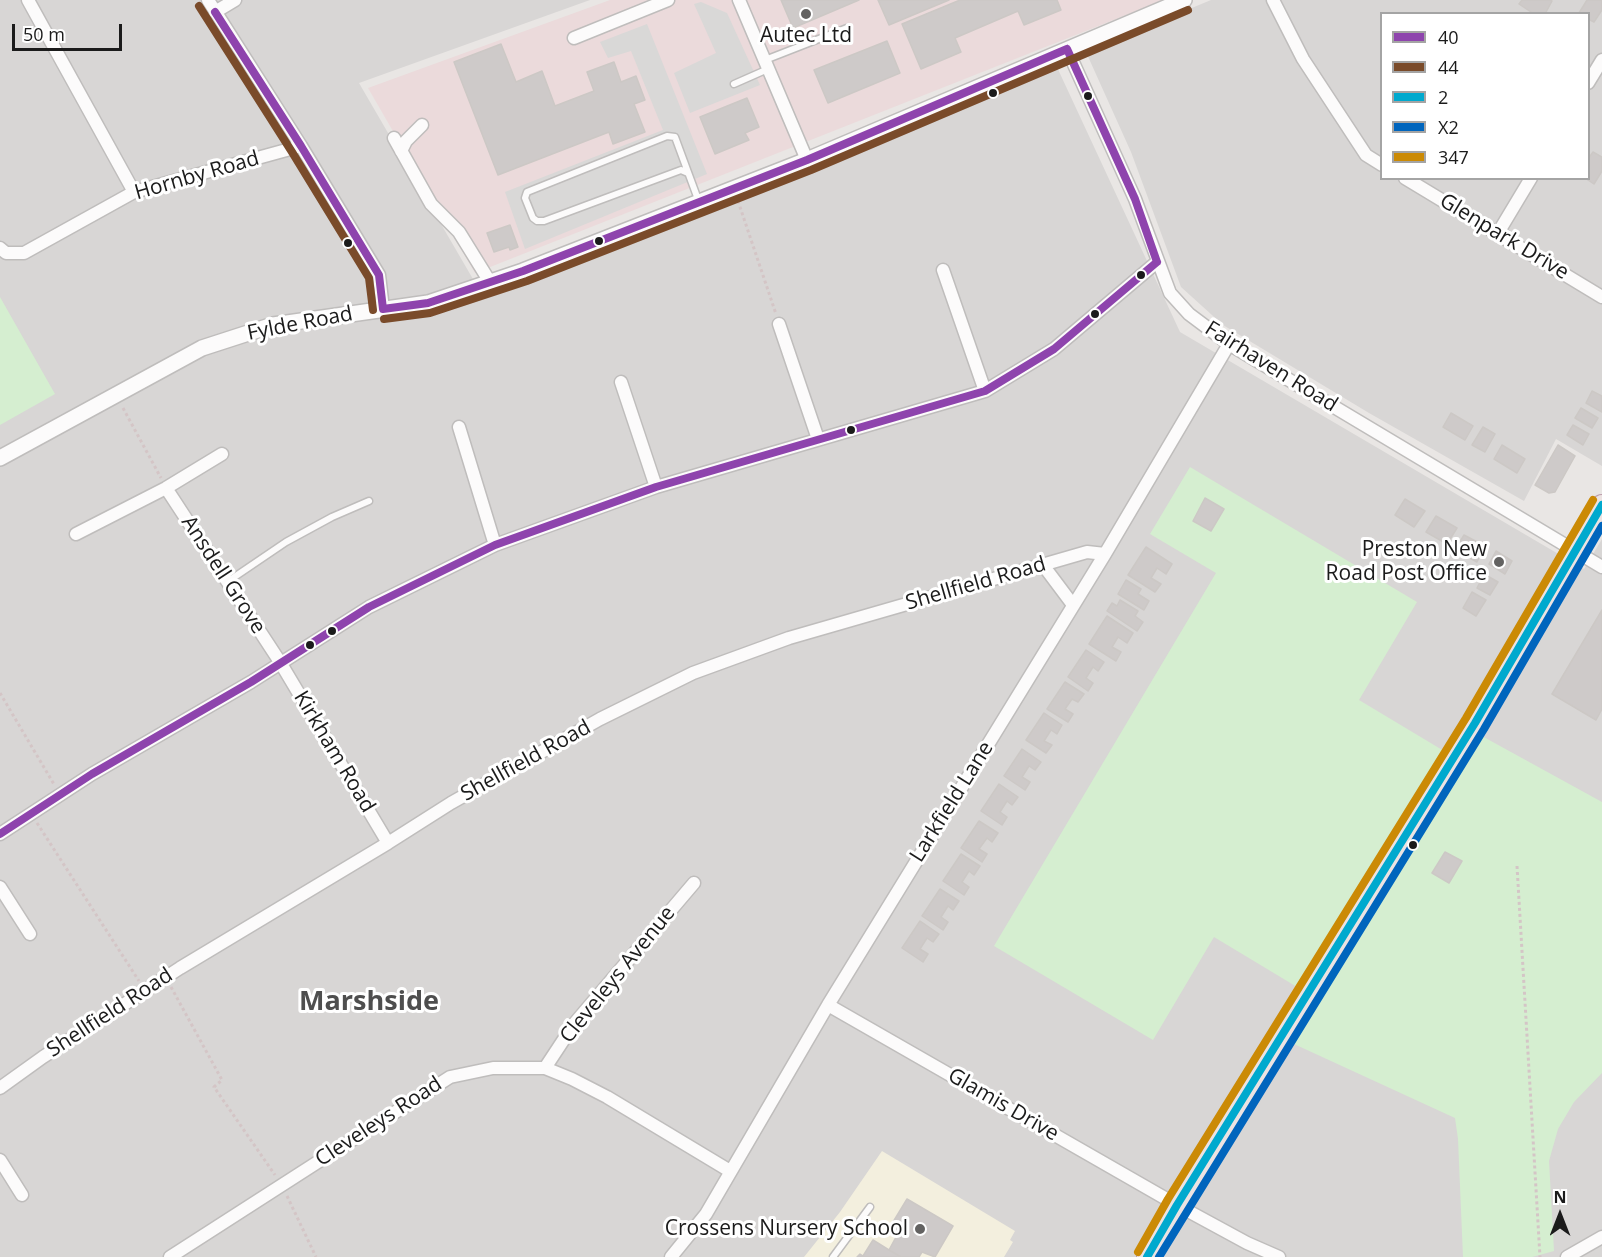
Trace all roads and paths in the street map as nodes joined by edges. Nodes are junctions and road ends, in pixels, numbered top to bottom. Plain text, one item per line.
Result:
1 (28, 0) edge
2 (208, 0) edge
3 (235, 0) edge
4 (668, 0) edge
5 (739, 0) edge
6 (1184, 0) edge
7 (1273, 0) edge
8 (215, 12) junction
9 (848, 28) dead end
10 (574, 38) dead end
11 (1067, 49) junction
12 (1602, 60) edge
13 (766, 65) junction
14 (1590, 80) edge
15 (734, 84) dead end
16 (422, 125) dead end
17 (394, 138) dead end
18 (301, 146) junction
19 (401, 151) junction
20 (807, 159) junction
21 (1380, 164) edge
22 (688, 173) junction
23 (1408, 180) edge
24 (1530, 180) edge
25 (734, 189) junction
26 (134, 192) junction
27 (699, 202) junction
28 (1498, 233) junction
29 (0, 248) edge
30 (1157, 262) junction
31 (943, 270) dead end
32 (490, 282) junction
33 (1602, 297) edge
34 (383, 309) junction
35 (779, 324) joint
36 (1229, 344) junction
37 (621, 382) dead end
38 (985, 391) junction
39 (116, 394) junction
40 (459, 427) dead end
41 (818, 439) junction
42 (222, 454) dead end
43 (0, 458) edge
44 (656, 487) junction
45 (166, 488) junction
46 (369, 501) dead end
47 (1602, 505) edge
48 (76, 534) dead end
49 (495, 545) junction
50 (1575, 551) junction
51 (1105, 554) junction
52 (1043, 565) junction
53 (1602, 567) edge
54 (227, 582) junction
55 (1074, 605) junction
56 (280, 662) junction
57 (0, 693) edge
58 (60, 795) junction
59 (31, 814) junction
60 (0, 834) edge
61 (388, 843) junction
62 (1517, 867) dead end
63 (694, 883) dead end
64 (0, 887) edge
65 (30, 934) dead end
66 (166, 977) junction
67 (145, 990) junction
68 (828, 1005) junction
69 (545, 1068) junction
70 (0, 1088) edge
71 (0, 1160) edge
72 (730, 1171) junction
73 (282, 1184) junction
74 (22, 1195) dead end
75 (1178, 1204) junction
76 (870, 1207) dead end
77 (1602, 1237) edge
78 (170, 1257) edge
79 (316, 1257) edge
80 (671, 1257) edge
81 (833, 1257) edge
82 (1147, 1257) edge
83 (1279, 1257) edge
84 (1540, 1257) edge
85 (1567, 1257) edge

1 - 26 street
2 - 8 street
3 - 8 street
4 - 10 street
5 - 13 street
6 - 11 street, Fylde Road
7 - 21 street
8 - 18 street
9 - 13 lane
11 - 20 street, Fylde Road
11 - 30 street, Fairhaven Road
12 - 14 street
13 - 15 lane
13 - 20 street
16 - 19 street
17 - 19 street
18 - 26 street, Hornby Road
18 - 34 street
19 - 32 street
20 - 25 street, Fylde Road
22 - 22 lane
22 - 27 lane
23 - 28 street, Glenpark Drive
24 - 28 street
25 - 27 street, Fylde Road
25 - 35 path
26 - 29 street, Hornby Road
27 - 32 street, Fylde Road
28 - 33 street, Glenpark Drive
30 - 36 street, Fairhaven Road
30 - 38 street
31 - 38 street
32 - 34 street, Fylde Road
34 - 39 street, Fylde Road
35 - 41 street
36 - 50 street, Fairhaven Road
36 - 51 street, Larkfield Lane
37 - 44 street
38 - 41 street
39 - 43 street, Fylde Road
39 - 45 path
40 - 49 street
41 - 44 street
42 - 45 street
44 - 49 street
45 - 48 street
45 - 54 street, Ansdell Grove
46 - 54 lane
47 - 50 highway
49 - 56 street
50 - 53 street, Fairhaven Road
50 - 75 highway
51 - 52 street, Shellfield Road
51 - 55 street, Larkfield Lane
52 - 55 street
52 - 61 street, Shellfield Road
54 - 56 street, Ansdell Grove
55 - 68 street, Larkfield Lane
56 - 58 street
56 - 61 street, Kirkham Road
57 - 58 path
58 - 59 street
59 - 60 street
59 - 67 path
61 - 66 street, Shellfield Road
62 - 84 path
63 - 69 street, Cleveleys Avenue
64 - 65 street
66 - 67 street, Shellfield Road
66 - 73 path
67 - 70 street, Shellfield Road
68 - 72 street, Larkfield Lane
68 - 75 street, Glamis Drive
69 - 72 street, Cleveleys Road
69 - 73 street, Cleveleys Road
71 - 74 street
72 - 80 street, Larkfield Lane
73 - 78 street, Cleveleys Road
73 - 79 path
75 - 82 highway
75 - 83 street, Glamis Drive
76 - 81 lane
77 - 85 street

